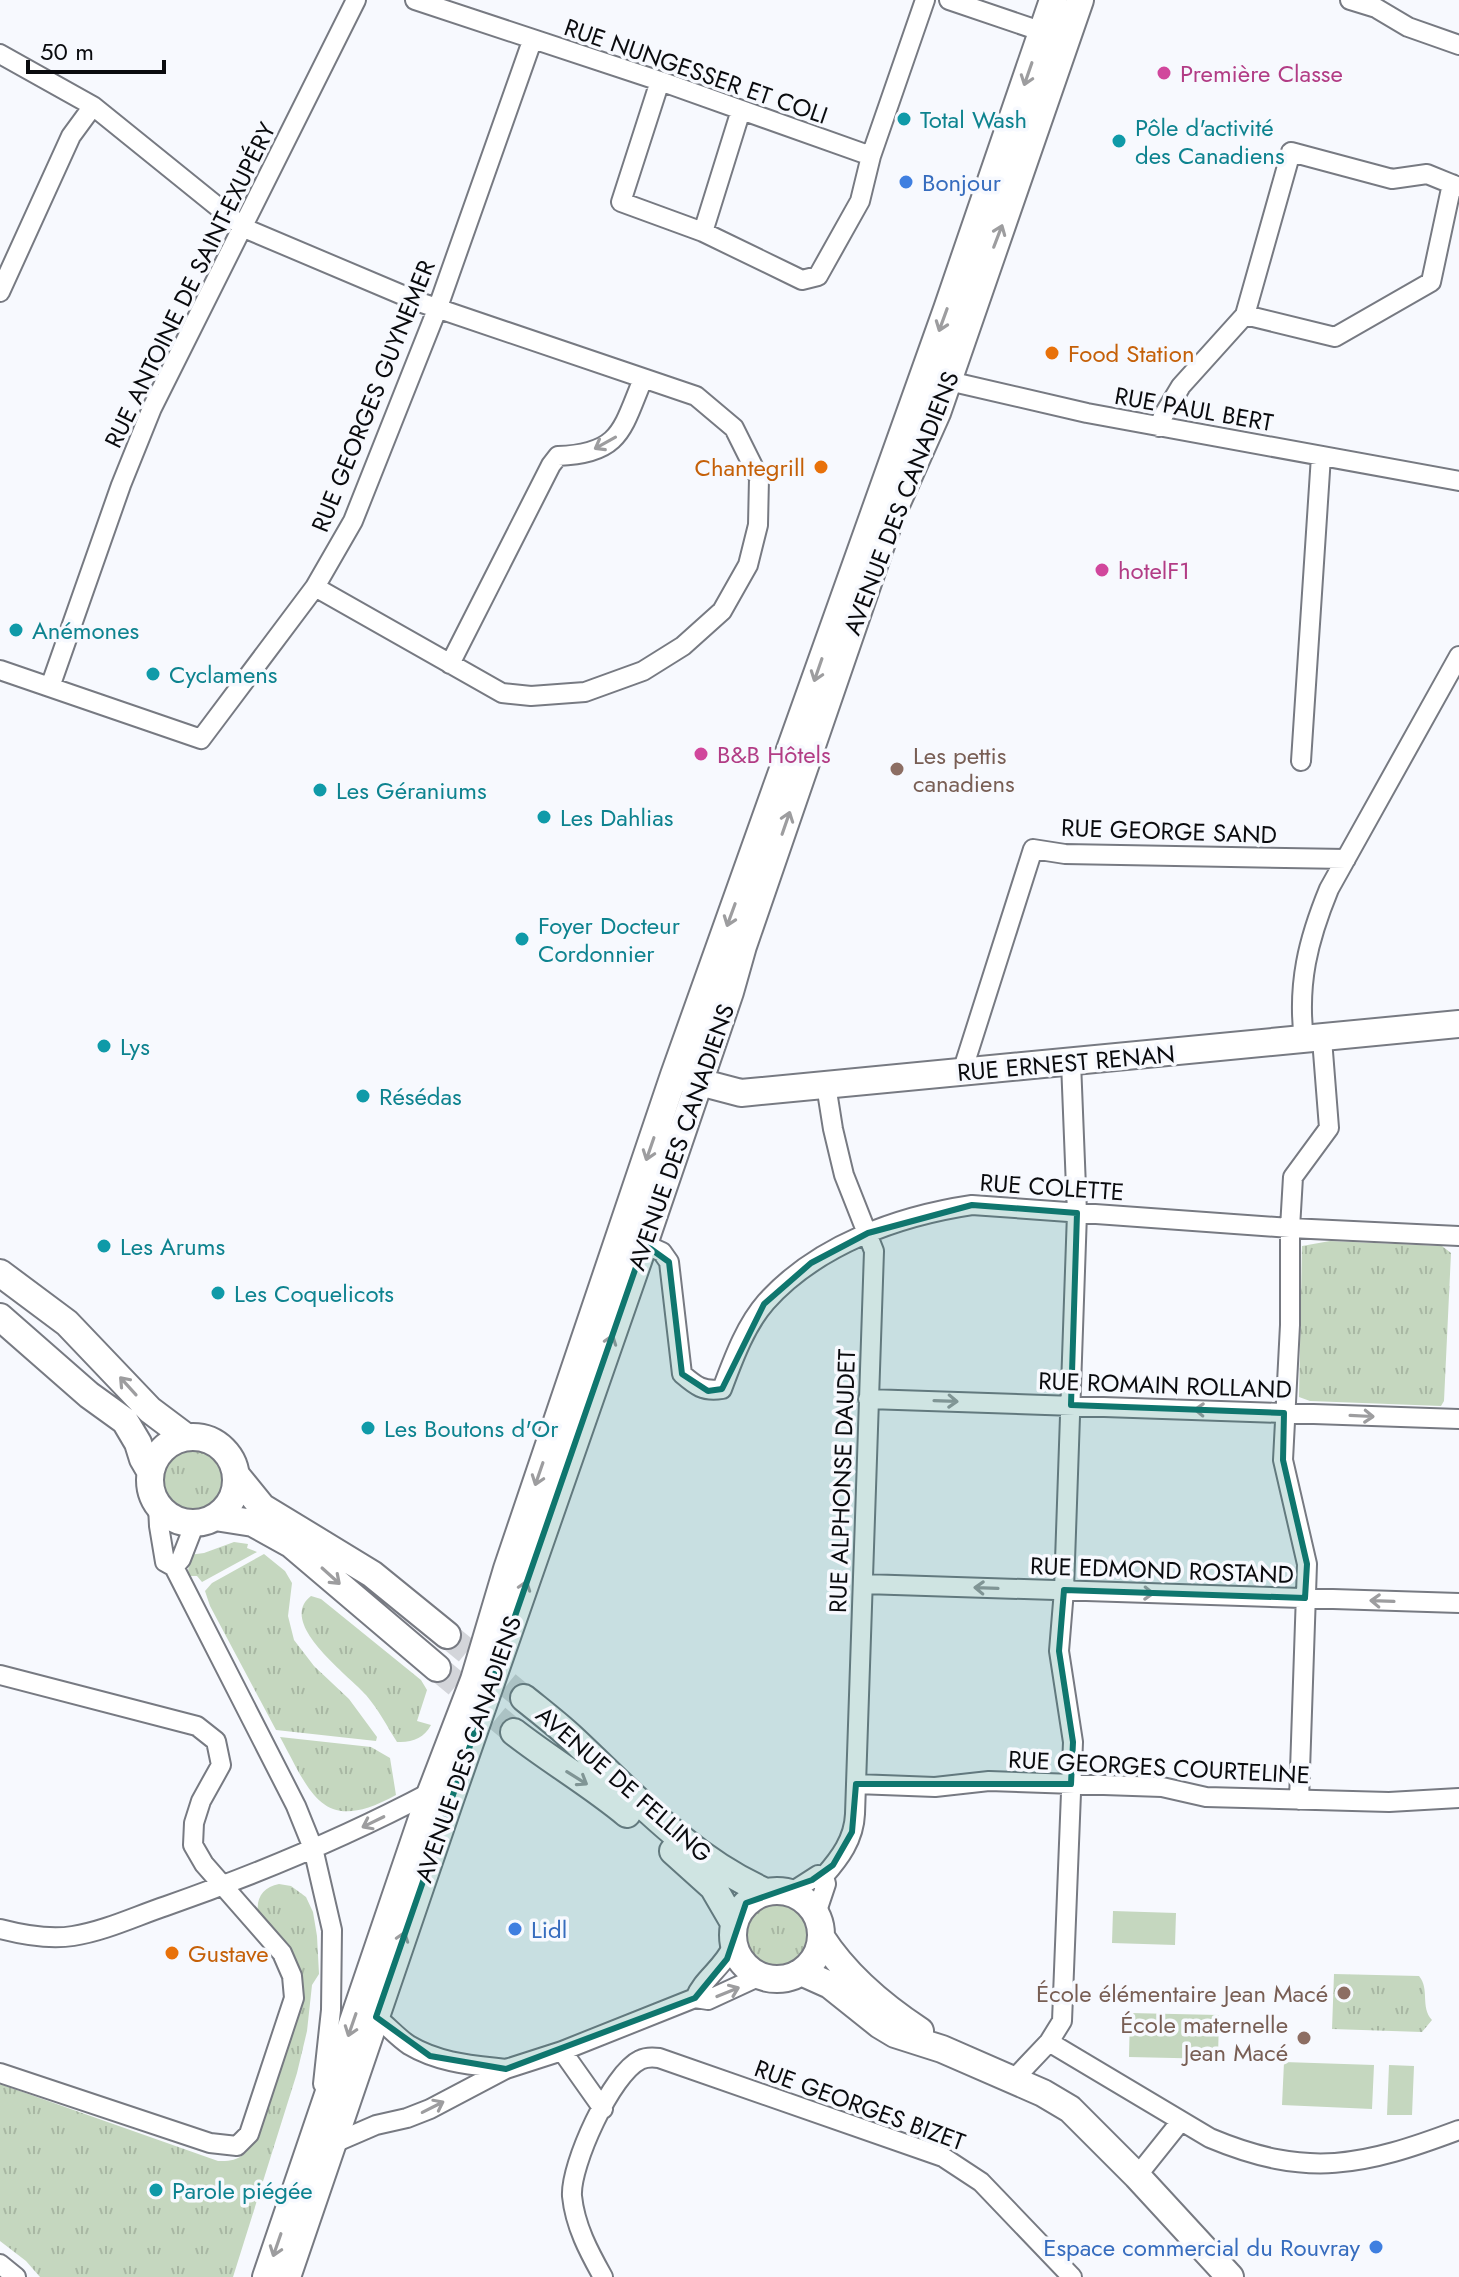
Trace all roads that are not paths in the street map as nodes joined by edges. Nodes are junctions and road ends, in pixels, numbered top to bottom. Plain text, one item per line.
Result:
1 (356, 0) edge
2 (415, 0) edge
3 (925, 0) edge
4 (949, 0) edge
5 (1053, 0) edge
6 (1080, 0) edge
7 (1350, 0) edge
8 (1054, 36) junction
9 (532, 41) junction
10 (1459, 45) edge
11 (0, 54) edge
12 (660, 81) junction
13 (93, 106) junction
14 (741, 110) junction
15 (871, 156) junction
16 (1455, 186) edge
17 (244, 228) junction
18 (703, 232) junction
19 (0, 292) edge
20 (438, 307) junction
21 (1245, 315) junction
22 (935, 378) junction
23 (643, 379) junction
24 (1159, 427) junction
25 (1321, 456) junction
26 (1459, 481) edge
27 (315, 587) junction
28 (1459, 656) edge
29 (450, 664) junction
30 (0, 670) edge
31 (1453, 682) edge
32 (50, 687) junction
33 (1301, 761) dead end
34 (1346, 859) junction
35 (1459, 1024) edge
36 (1313, 1040) junction
37 (1071, 1062) junction
38 (962, 1072) junction
39 (674, 1075) junction
40 (699, 1083) junction
41 (826, 1085) junction
42 (1077, 1213) junction
43 (1290, 1228) junction
44 (868, 1233) junction
45 (1459, 1236) edge
46 (644, 1244) junction
47 (0, 1273) edge
48 (0, 1317) edge
49 (868, 1399) junction
50 (1071, 1405) junction
51 (1284, 1413) junction
52 (1459, 1419) edge
53 (186, 1437) junction
54 (150, 1471) junction
55 (236, 1475) junction
56 (158, 1506) junction
57 (205, 1520) junction
58 (174, 1567) junction
59 (864, 1584) junction
60 (1064, 1590) junction
61 (1305, 1598) junction
62 (1459, 1603) edge
63 (447, 1635) tunnel mouth
64 (437, 1668) tunnel mouth
65 (0, 1675) edge
66 (524, 1698) tunnel mouth
67 (514, 1732) tunnel mouth
68 (856, 1784) junction
69 (1071, 1784) junction
70 (431, 1792) junction
71 (1459, 1798) edge
72 (1299, 1800) junction
73 (313, 1848) junction
74 (824, 1876) junction
75 (223, 1886) junction
76 (778, 1893) junction
77 (818, 1926) junction
78 (0, 1929) edge
79 (734, 1934) junction
80 (801, 1972) junction
81 (760, 1976) junction
82 (695, 1998) junction
83 (376, 2017) junction
84 (1049, 2042) junction
85 (942, 2049) junction
86 (562, 2051) junction
87 (506, 2069) junction
88 (0, 2073) edge
89 (1018, 2074) junction
90 (603, 2109) junction
91 (320, 2118) junction
92 (1181, 2121) junction
93 (1459, 2130) edge
94 (332, 2144) junction
95 (1137, 2176) junction
96 (0, 2264) edge
97 (16, 2277) edge
98 (266, 2277) edge
99 (287, 2277) edge
100 (603, 2277) edge
101 (1072, 2277) edge
102 (1230, 2277) edge

1 - 17 street, RUE ANTOINE DE SAINT-EXUPÉRY
2 - 9 street, RUE NUNGESSER ET COLI
3 - 15 street
4 - 8 street
5 - 8 main road, AVENUE DES CANADIENS
6 - 8 main road, AVENUE DES CANADIENS
7 - 10 street
8 - 22 main road, AVENUE DES CANADIENS
9 - 12 street, RUE NUNGESSER ET COLI
9 - 20 street, RUE GEORGES GUYNEMER
11 - 13 street
12 - 14 street, RUE NUNGESSER ET COLI
12 - 18 street
13 - 17 street
13 - 19 street
14 - 15 street, RUE NUNGESSER ET COLI
14 - 18 street
15 - 18 street
16 - 21 street
16 - 21 street
17 - 20 street
17 - 32 street, RUE ANTOINE DE SAINT-EXUPÉRY
20 - 23 street
20 - 27 street, RUE GEORGES GUYNEMER
21 - 24 street
22 - 24 street, RUE PAUL BERT
22 -> 39 main road, AVENUE DES CANADIENS
40 -> 22 main road, AVENUE DES CANADIENS
23 -> 29 street
23 - 29 street
24 - 25 street, RUE PAUL BERT
25 - 26 street, RUE PAUL BERT
25 - 33 street
27 - 29 street
27 - 32 street, RUE GEORGES GUYNEMER
28 - 31 street
30 - 32 street
31 - 34 street
34 - 36 street
34 - 38 street, RUE GEORGE SAND
35 - 36 main road, RUE ERNEST RENAN
36 - 37 main road, RUE ERNEST RENAN
36 - 43 street
37 - 38 main road, RUE ERNEST RENAN
37 - 42 street
38 - 41 main road, RUE ERNEST RENAN
39 - 40 main road, RUE ERNEST RENAN
39 -> 70 main road, AVENUE DES CANADIENS
40 - 41 main road, RUE ERNEST RENAN
40 - 46 main road, AVENUE DES CANADIENS
41 - 44 street, RUE ALPHONSE DAUDET
42 - 43 street, RUE COLETTE
42 - 44 street, RUE COLETTE
42 - 50 street
43 - 45 street, RUE COLETTE
43 - 51 street
44 - 46 street, RUE COLETTE
44 - 49 street, RUE ALPHONSE DAUDET
83 -> 46 main road, AVENUE DES CANADIENS
53 -> 47 main road
48 - 54 main road
49 -> 50 street, RUE ROMAIN ROLLAND
49 - 59 street, RUE ALPHONSE DAUDET
51 -> 50 street, RUE ROMAIN ROLLAND
50 - 60 street
51 -> 52 street, RUE ROMAIN ROLLAND
51 - 61 street
53 - 54 main road
53 - 55 main road
54 - 56 main road
55 - 57 main road
55 - 63 main road
56 - 57 main road
56 - 58 street
57 - 58 street
57 -> 64 main road
58 - 73 street
60 -> 59 street, RUE EDMOND ROSTAND
59 - 68 street, RUE ALPHONSE DAUDET
60 -> 61 street, RUE EDMOND ROSTAND
60 - 69 street
62 -> 61 street, RUE EDMOND ROSTAND
61 - 72 street
65 - 75 street
66 - 76 main road, AVENUE DE FELLING
67 -> 79 main road, AVENUE DE FELLING
68 - 69 street, RUE GEORGES COURTELINE
68 - 74 street, RUE ALPHONSE DAUDET
69 - 72 street, RUE GEORGES COURTELINE
69 - 84 street
70 -> 73 street
70 -> 91 main road, AVENUE DES CANADIENS
71 - 72 street, RUE GEORGES COURTELINE
73 - 75 street
73 - 91 street
74 - 76 street
74 - 77 street, RUE ALPHONSE DAUDET
75 - 78 street
75 - 88 street
76 - 77 main road
76 - 79 main road
77 - 80 main road
77 - 85 main road
79 - 81 main road
79 - 82 street
80 - 81 main road
80 - 85 main road
82 -> 81 street
82 - 86 street
83 - 87 street
83 - 94 main road, AVENUE DES CANADIENS
84 - 89 street
84 - 92 street
85 - 89 main road
86 - 87 street
86 - 90 street
94 -> 87 street
89 - 95 main road
90 - 100 street
90 - 101 street, RUE GEORGES BIZET
91 -> 98 main road, AVENUE DES CANADIENS
92 - 93 street
92 - 95 street
94 - 99 main road, AVENUE DES CANADIENS
95 - 102 main road
96 - 97 street

